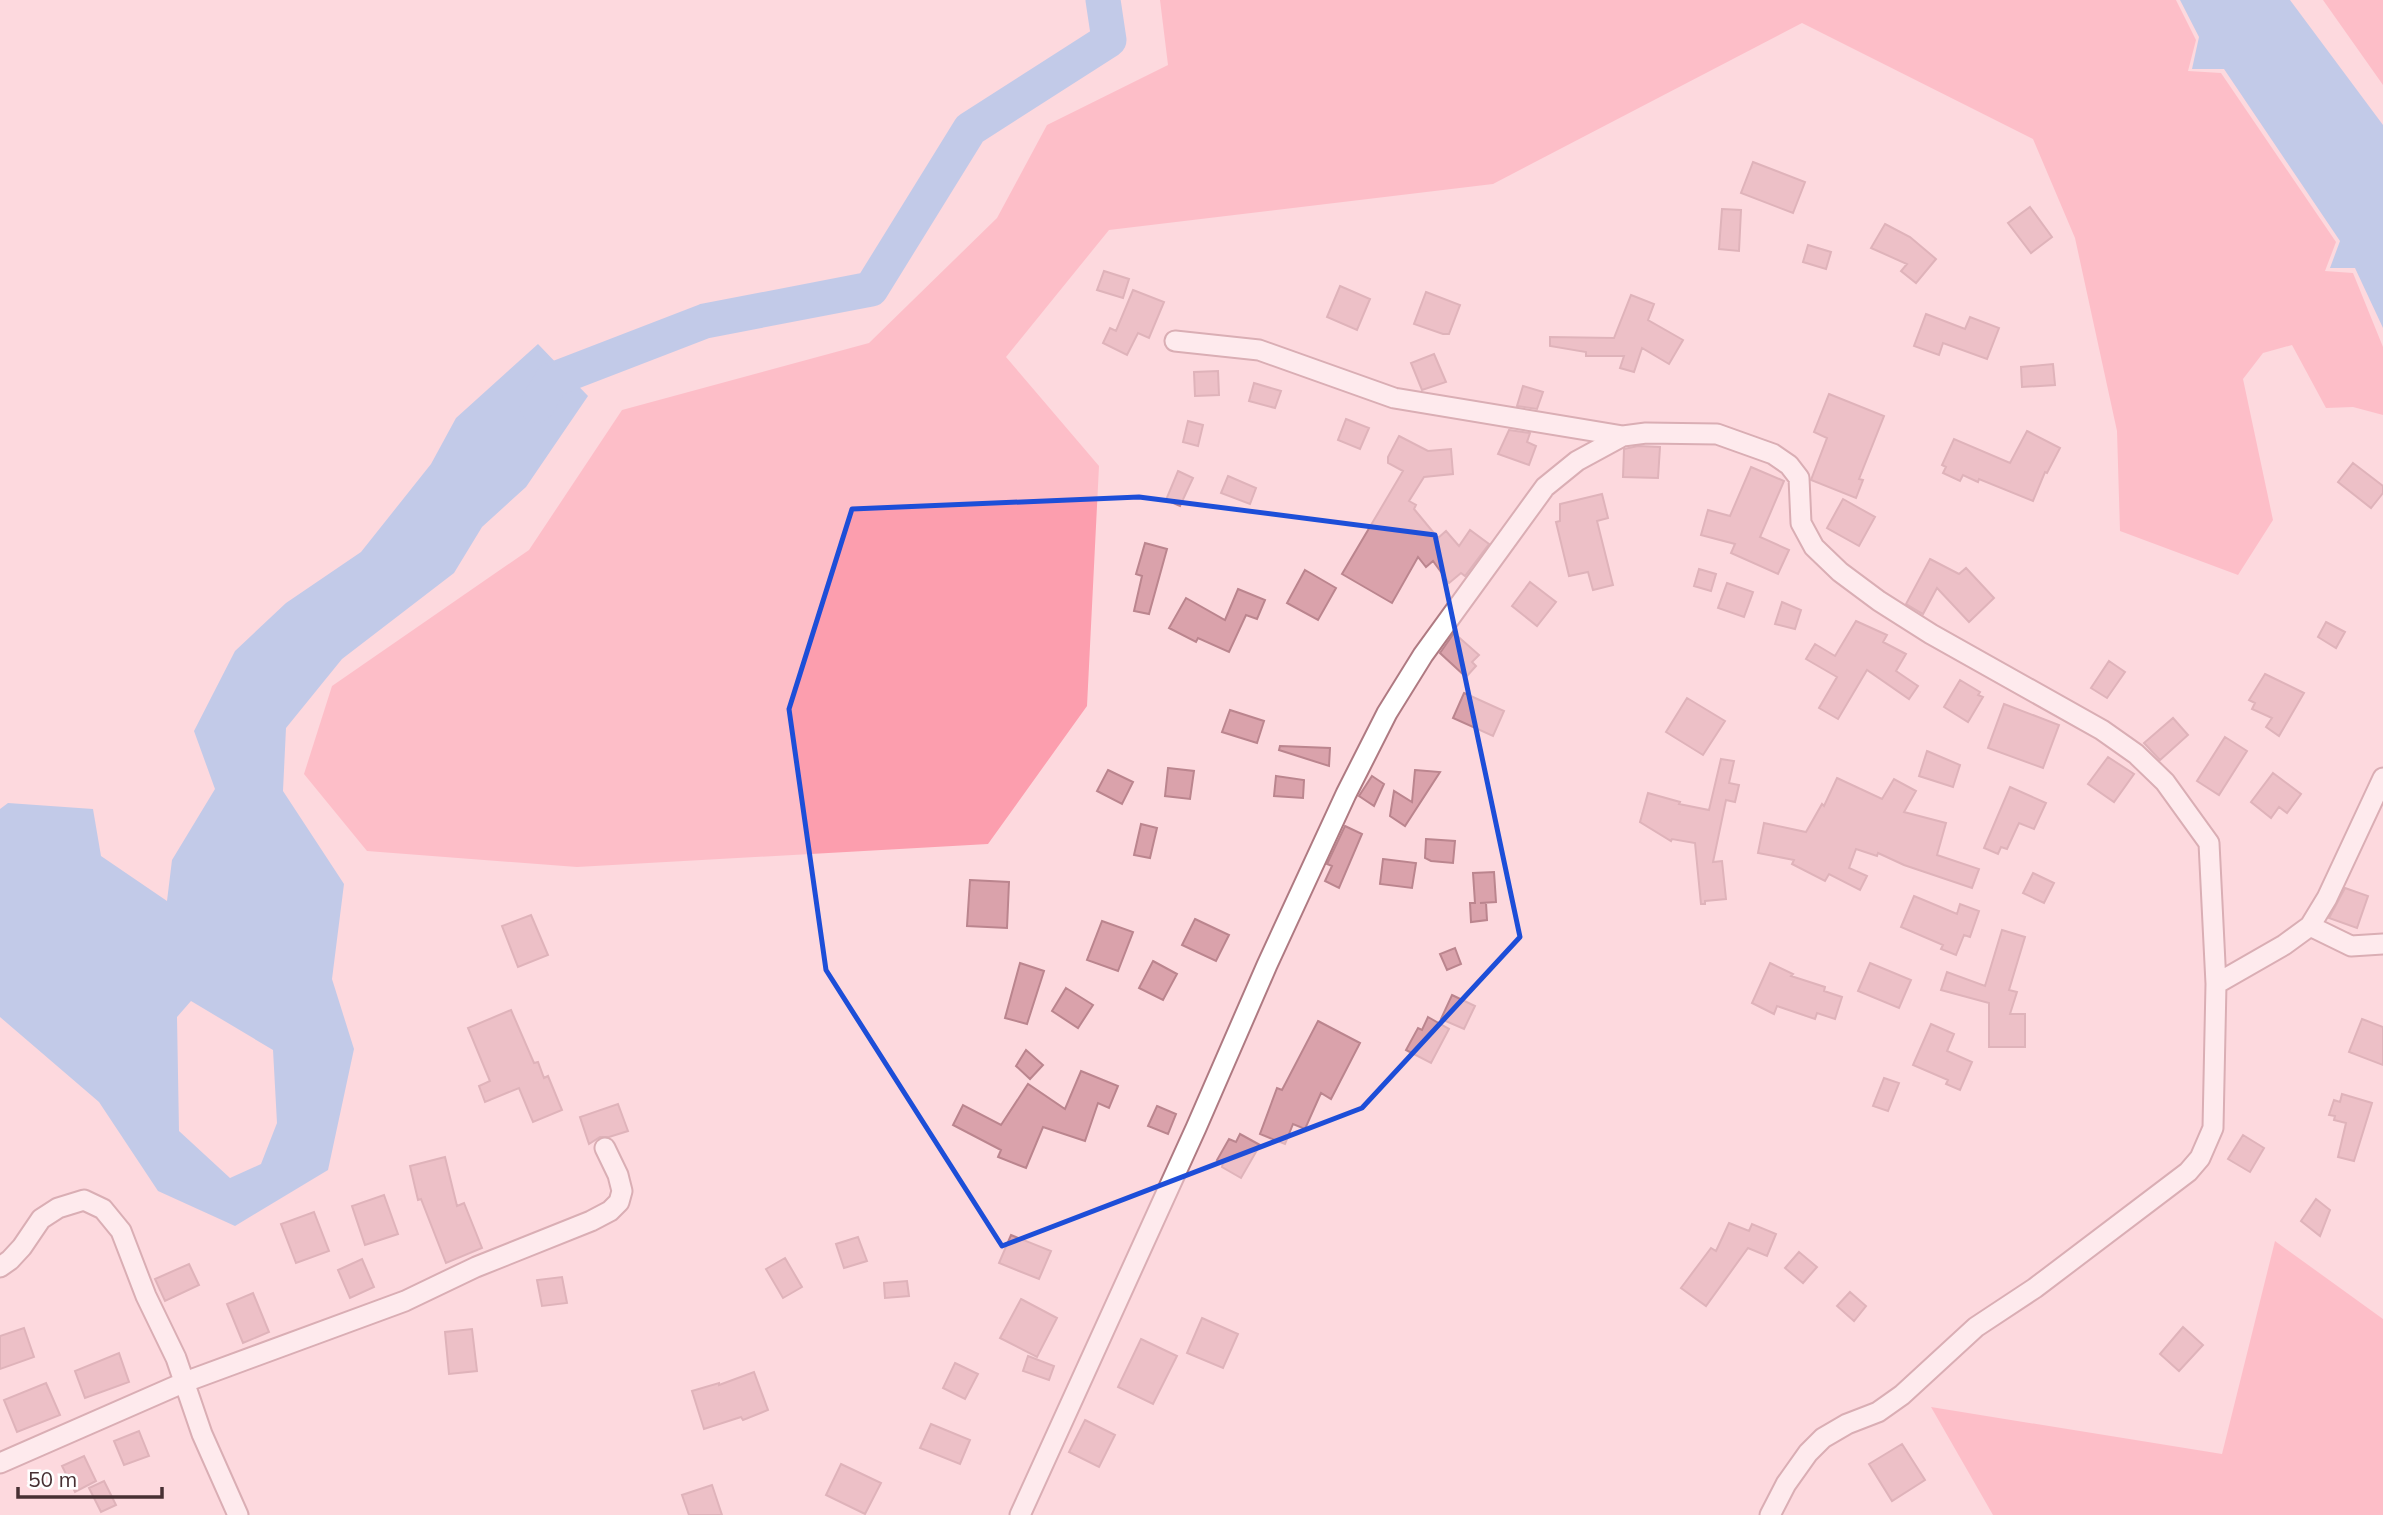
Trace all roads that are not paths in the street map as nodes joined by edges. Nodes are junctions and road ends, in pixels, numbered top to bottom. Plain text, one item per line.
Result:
1 (1175, 341) dead end
2 (1622, 436) junction
3 (2383, 778) edge
4 (2310, 926) junction
5 (2383, 944) edge
6 (2216, 985) junction
7 (605, 1149) dead end
8 (0, 1267) edge
9 (185, 1382) junction
10 (0, 1463) edge
11 (238, 1515) edge
12 (1020, 1515) edge
13 (1770, 1515) edge

1 - 2 street
2 - 6 street
2 - 12 street
3 - 4 street
4 - 5 street
4 - 6 street
6 - 13 street
7 - 9 street
8 - 9 street
9 - 10 street
9 - 11 street

